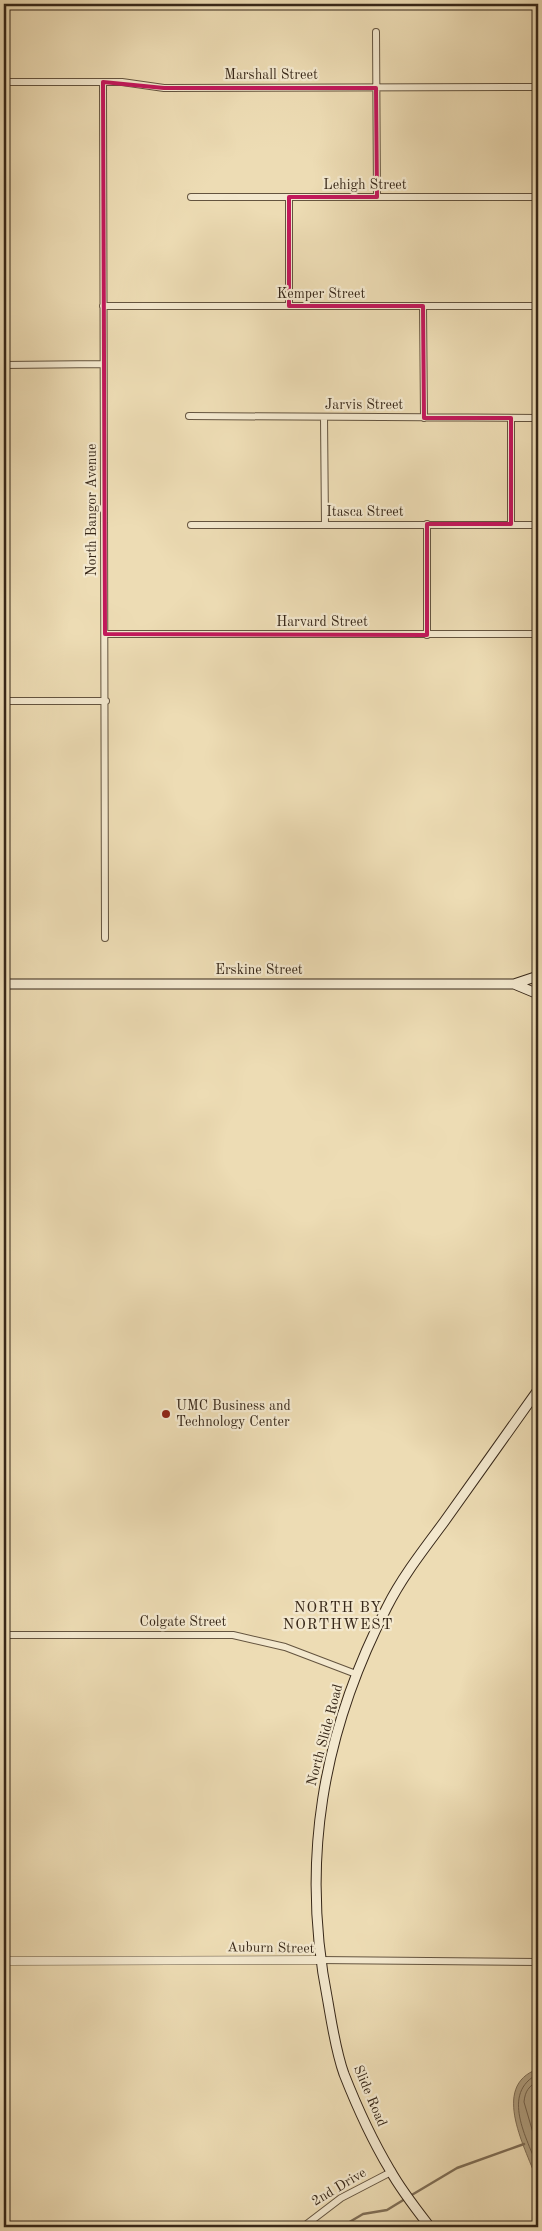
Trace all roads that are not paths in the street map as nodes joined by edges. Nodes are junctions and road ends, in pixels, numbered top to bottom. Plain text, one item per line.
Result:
1 (376, 32) dead end
2 (4, 82) edge
3 (103, 82) junction
4 (376, 88) junction
5 (538, 88) edge
6 (289, 197) junction
7 (538, 197) edge
8 (191, 198) dead end
9 (377, 198) junction
10 (103, 306) junction
11 (289, 306) junction
12 (423, 306) junction
13 (538, 306) edge
14 (104, 364) junction
15 (4, 365) edge
16 (189, 416) dead end
17 (324, 417) junction
18 (424, 418) junction
19 (511, 418) junction
20 (538, 418) edge
21 (325, 524) junction
22 (427, 524) junction
23 (510, 524) junction
24 (191, 525) dead end
25 (538, 525) edge
26 (105, 634) junction
27 (538, 634) edge
28 (427, 635) junction
29 (4, 701) edge
30 (106, 701) junction
31 (105, 938) dead end
32 (538, 976) edge
33 (4, 984) edge
34 (514, 984) junction
35 (538, 994) edge
36 (538, 1390) edge
37 (4, 1635) edge
38 (356, 1674) junction
39 (320, 1960) junction
40 (4, 1961) edge
41 (538, 1962) edge
42 (393, 2176) junction
43 (304, 2227) edge
44 (430, 2227) edge

1 - 4 street
2 - 3 street, Marshall Street
3 - 4 street, Marshall Street
3 - 10 street, North Bangor Avenue
4 - 5 street, Marshall Street
4 - 9 street
6 - 8 street, Lehigh Street
6 - 9 street, Lehigh Street
6 - 11 street
7 - 9 street, Lehigh Street
10 - 11 street, Kemper Street
10 - 14 street, North Bangor Avenue
11 - 12 street, Kemper Street
12 - 13 street, Kemper Street
12 - 18 street
14 - 15 street
14 - 26 street, North Bangor Avenue
16 - 17 street, Jarvis Street
17 - 18 street, Jarvis Street
17 - 21 street
18 - 19 street, Jarvis Street
19 - 20 street, Jarvis Street
19 - 23 street
21 - 22 street, Itasca Street
21 - 24 street, Itasca Street
22 - 23 street, Itasca Street
22 - 28 street
23 - 25 street, Itasca Street
26 - 28 street, Harvard Street
26 - 30 street, North Bangor Avenue
27 - 28 street, Harvard Street
29 - 30 street
30 - 31 street, North Bangor Avenue
32 - 34 main road, Erskine Street
33 - 34 main road, Erskine Street
34 - 35 main road, Erskine Street
36 - 38 main road, North Slide Road
37 - 38 street, Colgate Street
38 - 39 main road, North Slide Road
39 - 40 street, Auburn Street
39 - 41 street, Auburn Street
39 - 42 main road, Slide Road
42 - 43 street, 2nd Drive
42 - 44 main road, Slide Road

